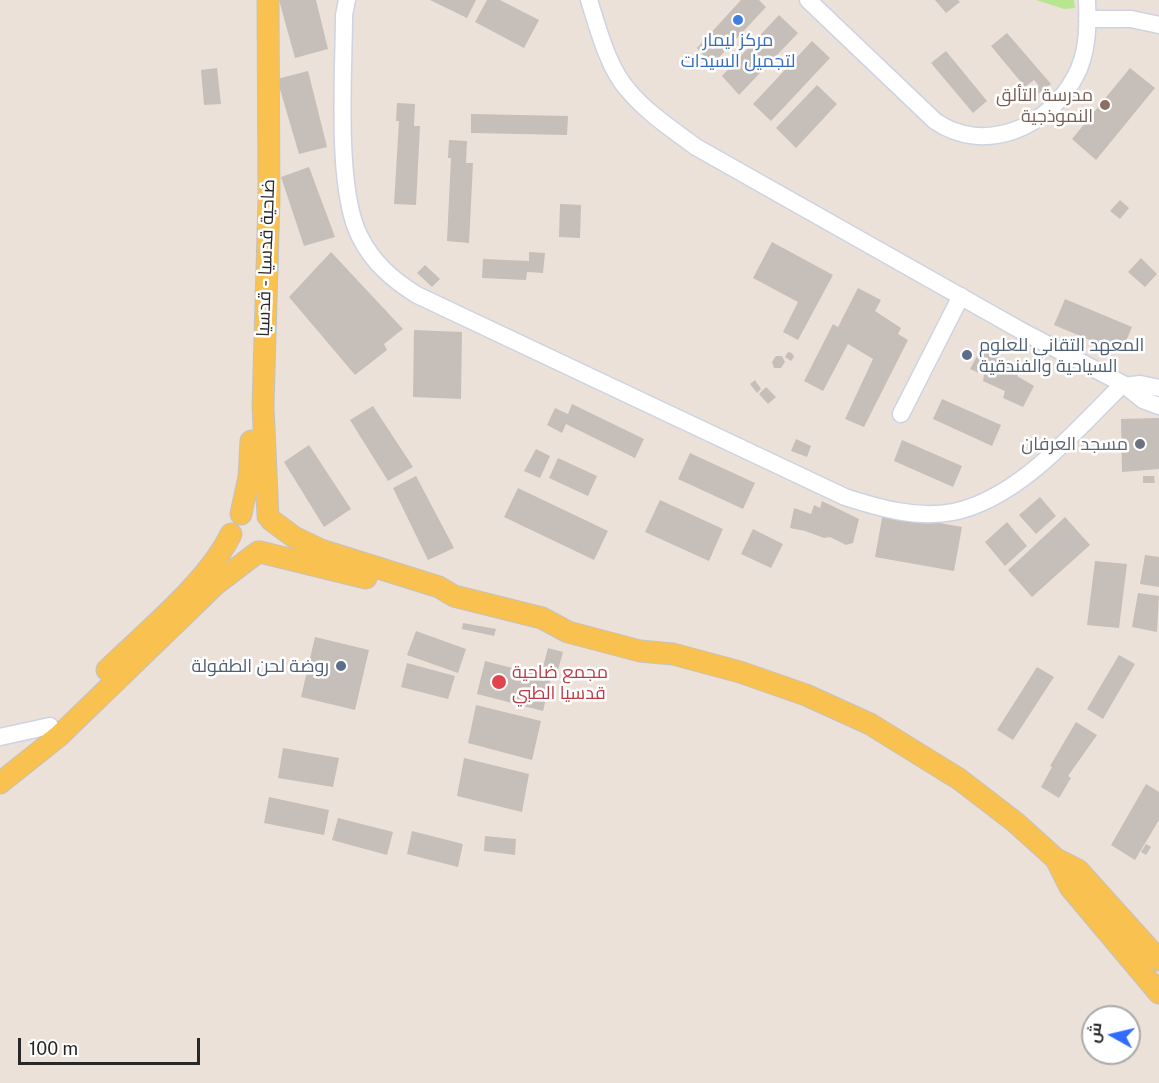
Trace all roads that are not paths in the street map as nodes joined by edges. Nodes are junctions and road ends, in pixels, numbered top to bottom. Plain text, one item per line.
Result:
1 (257, 0) edge
2 (268, 0) edge
3 (347, 0) edge
4 (589, 0) edge
5 (601, 0) edge
6 (808, 0) edge
7 (1087, 0) edge
8 (1088, 19) junction
9 (598, 22) junction
10 (1159, 25) edge
11 (961, 296) junction
12 (1124, 385) junction
13 (1159, 388) edge
14 (1159, 406) edge
15 (901, 414) dead end
16 (240, 514) junction
17 (269, 518) junction
18 (231, 534) junction
19 (259, 552) junction
20 (454, 596) junction
21 (50, 726) junction
22 (0, 738) edge
23 (0, 765) edge
24 (0, 783) edge
25 (1155, 972) edge

1 - 16 main road, ضاحية قدسيا - قدسيا
2 - 17 main road, ضاحية قدسيا - قدسيا
3 - 12 street
4 - 9 street
5 - 9 street
6 - 8 street
7 - 8 street
8 - 10 street
9 - 11 street
11 - 12 street
11 - 15 street
12 - 13 street
12 - 14 street
16 - 17 main road
16 - 18 main road
17 - 19 main road
17 - 20 main road
18 - 19 main road
18 - 21 main road
19 - 20 main road
19 - 24 main road
20 - 25 main road
21 - 22 street
21 - 23 main road

